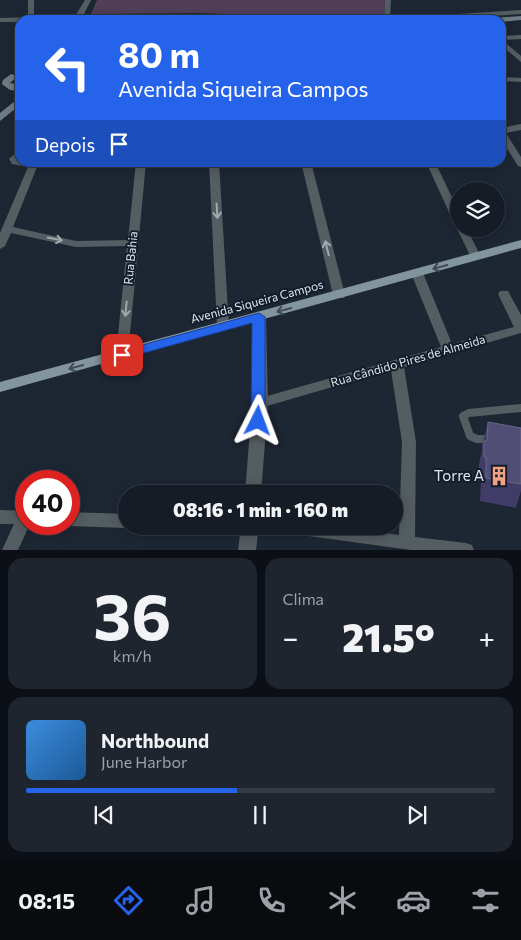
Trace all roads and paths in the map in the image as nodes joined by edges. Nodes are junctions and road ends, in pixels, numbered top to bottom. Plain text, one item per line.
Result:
1 (31, 0) edge
2 (88, 0) edge
3 (388, 0) edge
4 (521, 12) edge
5 (31, 15) edge
6 (79, 15) edge
7 (387, 15) edge
8 (473, 15) edge
9 (521, 18) edge
10 (506, 19) edge
11 (0, 20) edge
12 (15, 20) edge
13 (521, 37) edge
14 (506, 38) edge
15 (506, 44) edge
16 (521, 60) edge
17 (15, 75) edge
18 (15, 77) edge
19 (0, 79) edge
20 (506, 79) edge
21 (521, 80) edge
22 (15, 87) edge
23 (15, 104) edge
24 (0, 118) edge
25 (521, 127) edge
26 (506, 130) edge
27 (506, 139) edge
28 (521, 164) edge
29 (33, 167) edge
30 (140, 167) edge
31 (214, 167) edge
32 (307, 167) edge
33 (432, 167) edge
34 (450, 204) edge
35 (8, 229) junction
36 (466, 237) edge
37 (132, 243) junction
38 (521, 244) edge
39 (0, 246) edge
40 (476, 257) junction
41 (417, 273) junction
42 (504, 294) dead end
43 (339, 295) junction
44 (259, 317) junction
45 (223, 327) junction
46 (448, 349) junction
47 (122, 355) junction
48 (397, 364) junction
49 (0, 387) edge
50 (260, 403) junction
51 (521, 408) edge
52 (495, 439) edge
53 (253, 485) edge
54 (0, 517) edge
55 (15, 518) edge
56 (80, 520) edge
57 (118, 521) edge
58 (18, 535) edge
59 (249, 535) edge
60 (350, 535) edge
61 (406, 542) junction
62 (10, 550) edge
63 (247, 550) edge
64 (466, 550) edge

1 - 5 street
2 - 6 street
3 - 7 street
4 - 8 street
9 - 10 main road
11 - 12 street
13 - 14 street
15 - 16 street
17 - 19 main road
18 - 22 main road
20 - 21 lane
23 - 24 main road
25 - 26 street
27 - 28 street
29 - 35 street
30 - 37 street, Rua Bahia
31 -> 45 street
43 -> 32 street
33 - 34 street
35 -> 37 street
35 - 39 street
36 - 40 street
37 -> 47 street, Rua Bahia
38 - 40 main road, Avenida Siqueira Campos
40 -> 41 main road, Avenida Siqueira Campos
41 - 43 main road, Avenida Siqueira Campos
41 - 46 street
42 - 46 street, Rua Cândido Pires de Almeida
43 -> 44 main road, Avenida Siqueira Campos
44 - 45 main road, Avenida Siqueira Campos
44 - 50 street
45 - 47 main road, Avenida Siqueira Campos
46 - 48 street, Rua Cândido Pires de Almeida
47 -> 49 main road, Avenida Siqueira Campos
48 - 50 street, Rua Cândido Pires de Almeida
48 - 61 street
50 - 53 street
51 - 52 lane
54 - 55 street
56 - 57 street
58 - 62 street
59 - 63 street
60 - 61 street
61 - 64 street

